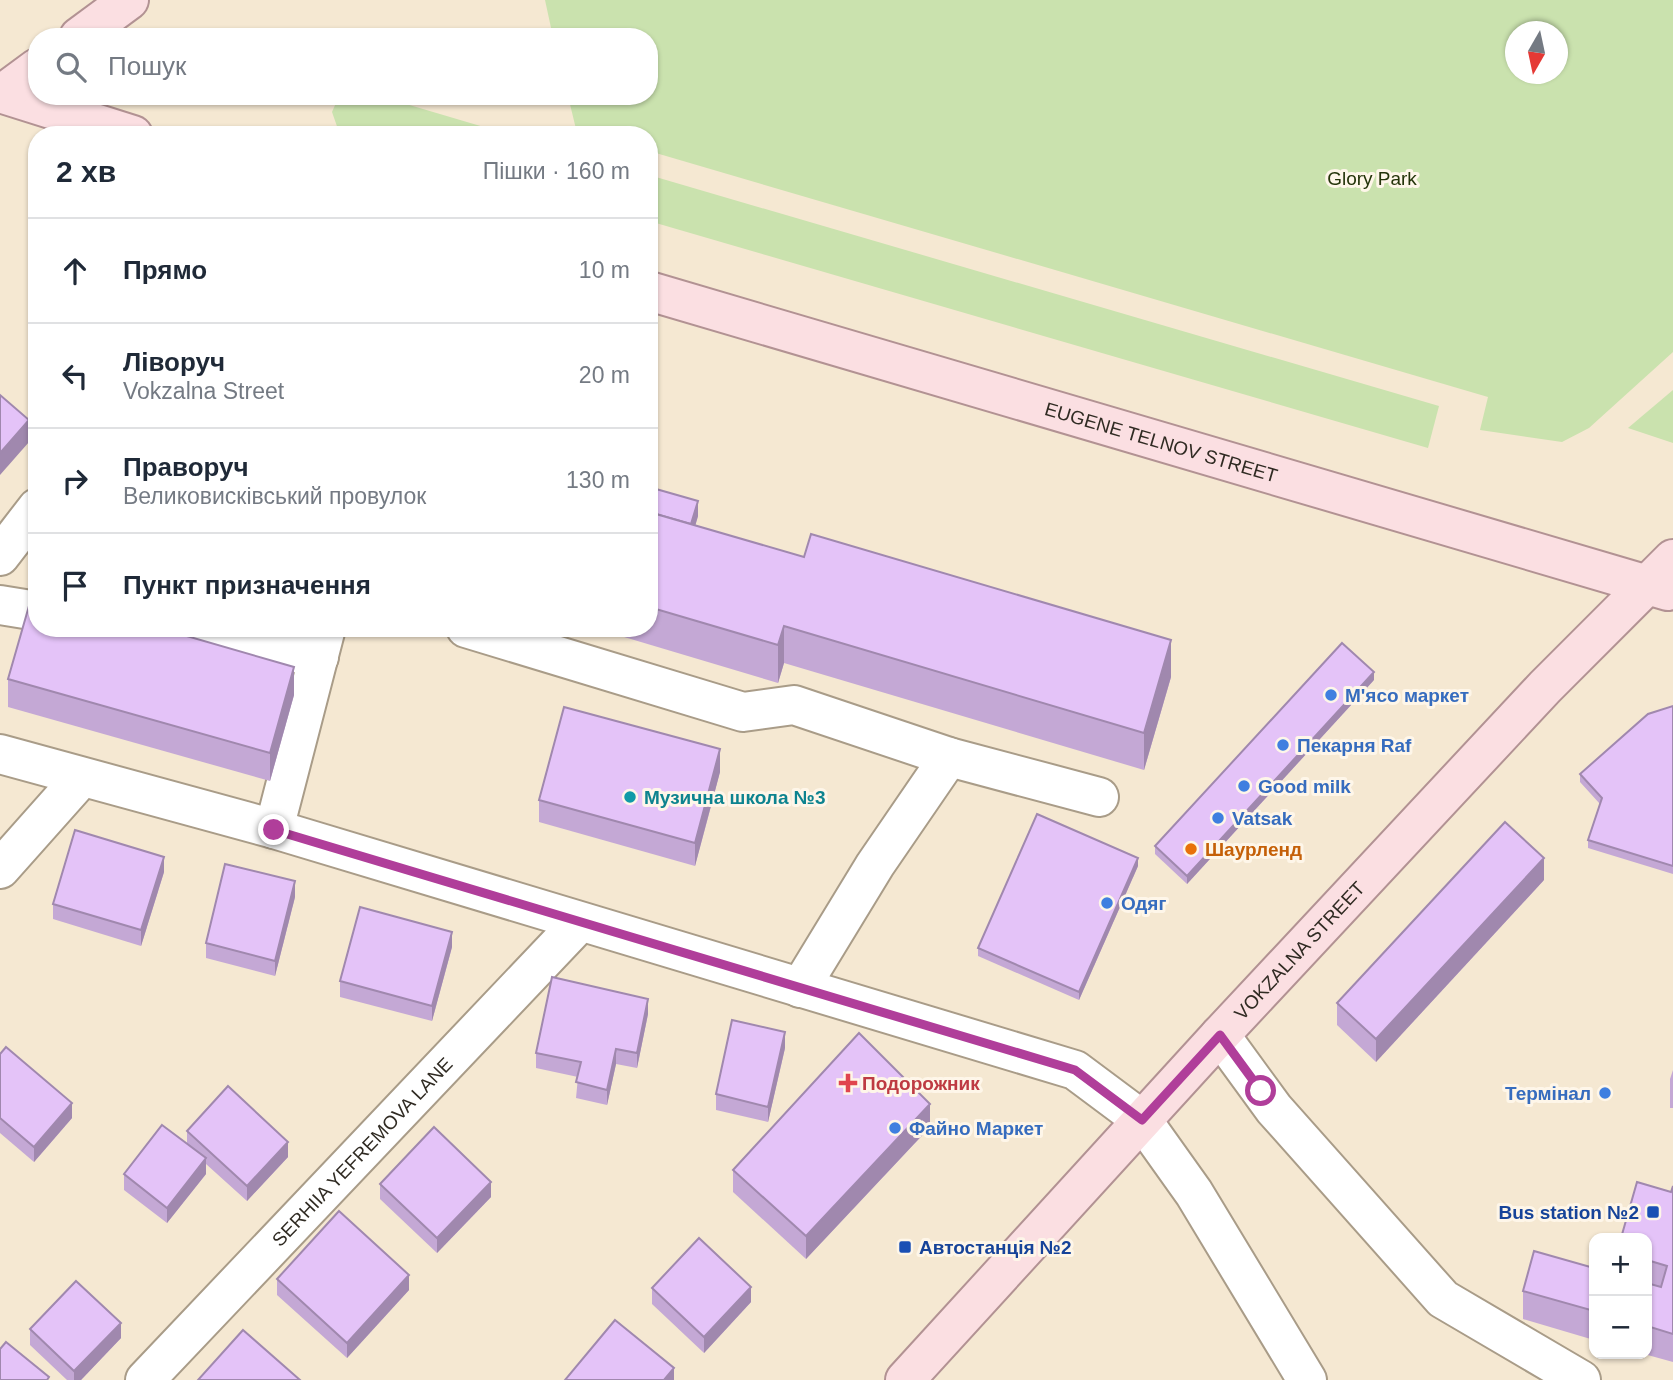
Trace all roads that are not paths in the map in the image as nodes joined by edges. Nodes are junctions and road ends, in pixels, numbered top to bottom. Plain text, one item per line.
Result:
1 (129, 0) edge
2 (91, 28) edge
3 (28, 75) edge
4 (1, 95) edge
5 (28, 103) edge
6 (34, 105) edge
7 (103, 126) edge
8 (658, 294) edge
9 (28, 520) edge
10 (0, 556) edge
11 (1664, 579) edge
12 (0, 605) edge
13 (28, 610) edge
14 (259, 637) edge
15 (496, 637) edge
16 (322, 642) edge
17 (0, 754) edge
18 (949, 757) junction
19 (81, 778) junction
20 (1099, 797) dead end
21 (274, 830) junction
22 (0, 869) edge
23 (580, 922) junction
24 (800, 988) junction
25 (1220, 1035) junction
26 (1142, 1120) junction
27 (912, 1378) edge
28 (145, 1380) edge
29 (1307, 1380) edge
30 (1581, 1380) edge

1 - 2 main road
3 - 4 main road
4 - 5 main road
6 - 7 main road
8 - 11 main road, EUGENE TELNOV STREET
9 - 10 street
11 - 25 main road, VOKZALNA STREET
12 - 13 street
14 - 16 street
15 - 18 street
16 - 21 street
17 - 19 street
18 - 20 street
18 - 24 street
19 - 21 street
19 - 22 street
21 - 23 street
23 - 24 street
23 - 28 street, SERHIIA YEFREMOVA LANE
24 - 26 street
25 - 26 main road, VOKZALNA STREET
25 - 30 street
26 - 27 main road, VOKZALNA STREET
26 - 29 street

